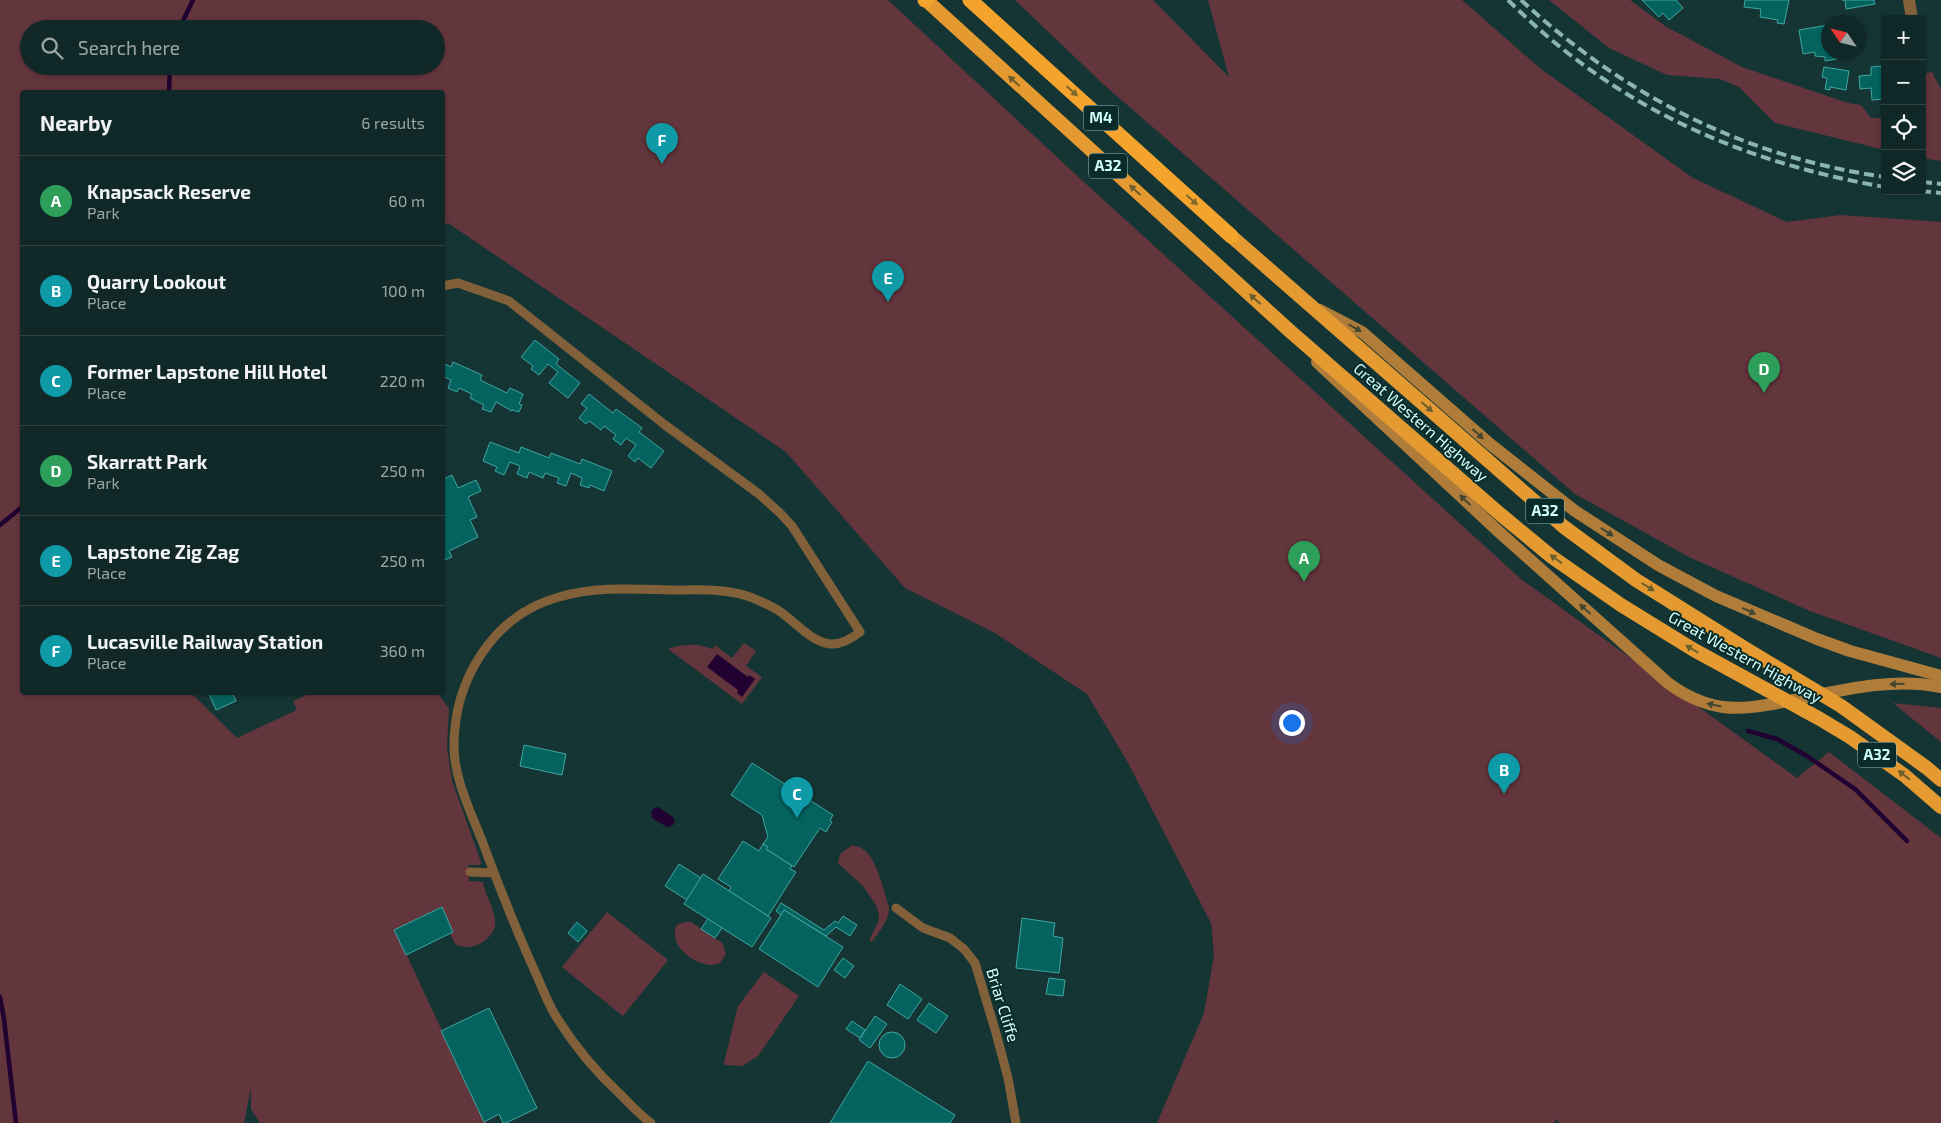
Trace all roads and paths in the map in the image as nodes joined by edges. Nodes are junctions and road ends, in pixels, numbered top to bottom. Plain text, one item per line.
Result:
1 (925, 0) edge
2 (970, 0) edge
3 (1909, 0) edge
4 (1911, 15) edge
5 (1231, 236) joint
6 (445, 285) edge
7 (1311, 306) junction
8 (1291, 332) junction
9 (1941, 676) edge
10 (1941, 687) edge
11 (1941, 780) edge
12 (1941, 807) edge
13 (470, 872) dead end
14 (494, 873) junction
15 (896, 908) dead end
16 (652, 1123) edge
17 (1016, 1123) edge

8 -> 1 highway, Great Western Highway / A32
2 -> 5 highway, M4
3 - 4 street
5 - 7 highway, Great Western Highway / A32
6 - 14 lane
7 -> 9 main road
7 -> 11 highway, Great Western Highway / A32
10 -> 8 main road
12 -> 8 highway, Great Western Highway / A32
13 - 14 lane
14 - 16 lane
15 - 17 lane, Briar Cliffe

